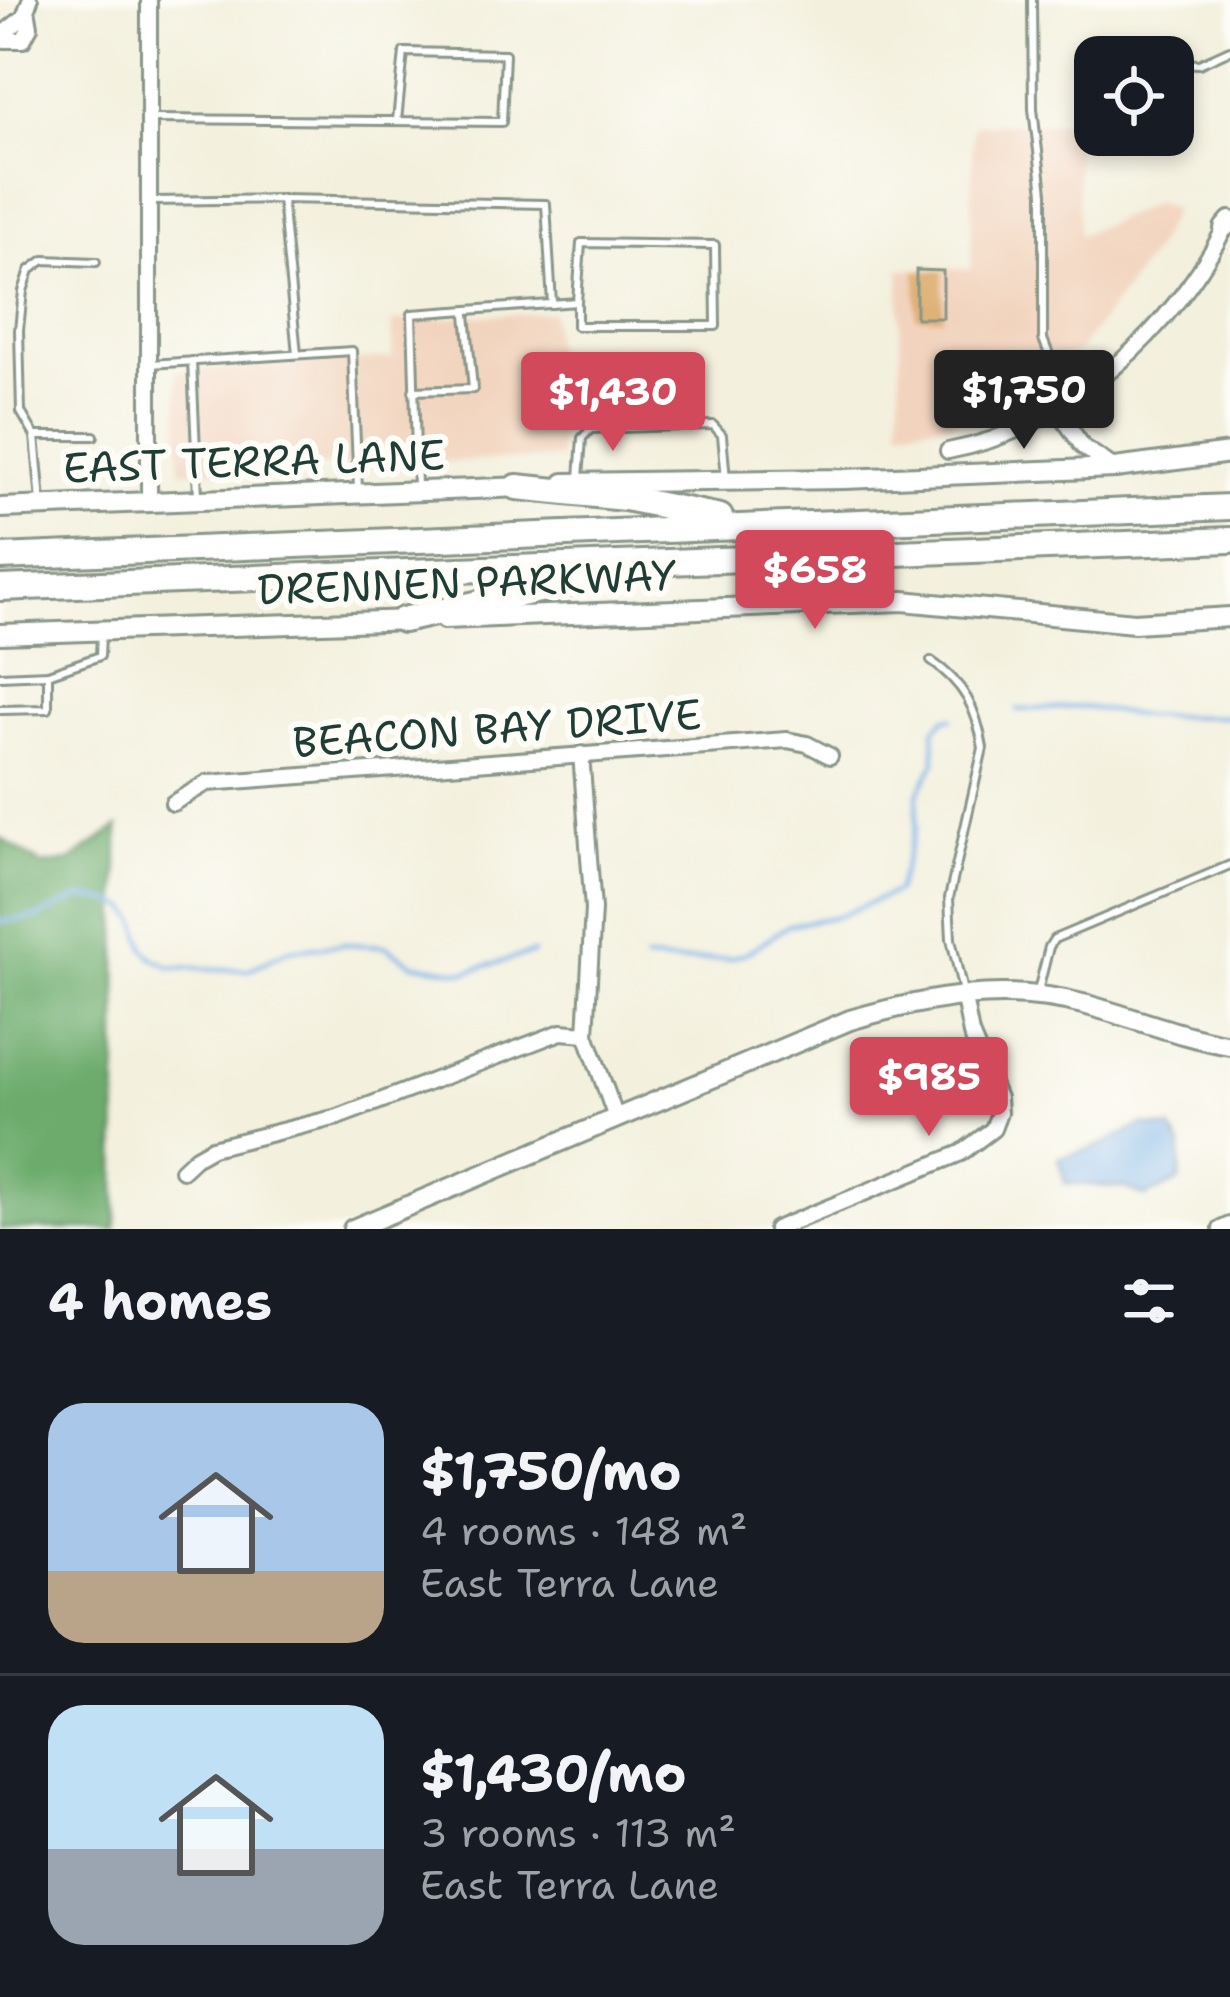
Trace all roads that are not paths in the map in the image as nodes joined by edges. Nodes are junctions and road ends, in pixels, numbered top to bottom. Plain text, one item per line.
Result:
1 (149, 0) edge
2 (1032, 0) edge
3 (27, 9) edge
4 (0, 38) edge
5 (1230, 50) edge
6 (1194, 64) edge
7 (148, 119) junction
8 (397, 121) junction
9 (282, 199) junction
10 (148, 201) junction
11 (1228, 222) edge
12 (96, 262) dead end
13 (577, 302) junction
14 (552, 304) junction
15 (466, 313) junction
16 (297, 355) junction
17 (192, 362) junction
18 (148, 364) junction
19 (413, 391) junction
20 (1075, 396) junction
21 (1057, 409) junction
22 (1072, 435) junction
23 (35, 436) junction
24 (94, 436) dead end
25 (948, 452) dead end
26 (1230, 453) edge
27 (1115, 467) junction
28 (1051, 470) junction
29 (726, 479) junction
30 (579, 482) junction
31 (517, 487) junction
32 (417, 491) junction
33 (358, 493) junction
34 (199, 499) junction
35 (149, 500) junction
36 (41, 506) junction
37 (1230, 507) edge
38 (0, 508) edge
39 (757, 525) junction
40 (1230, 540) edge
41 (0, 557) edge
42 (670, 562) junction
43 (0, 588) edge
44 (1228, 616) edge
45 (403, 620) junction
46 (101, 630) junction
47 (0, 634) edge
48 (931, 661) dead end
49 (48, 674) junction
50 (0, 676) edge
51 (0, 710) edge
52 (581, 754) junction
53 (830, 756) dead end
54 (173, 803) dead end
55 (1230, 865) edge
56 (963, 993) junction
57 (1037, 995) junction
58 (586, 1034) junction
59 (1230, 1046) edge
60 (616, 1118) junction
61 (182, 1170) dead end
62 (1230, 1226) edge
63 (353, 1229) edge
64 (776, 1229) edge
65 (1221, 1229) edge

1 - 7 street
2 - 20 lane
3 - 4 street
5 - 6 lane
7 - 8 lane
7 - 10 street
8 - 8 lane
9 - 10 lane
9 - 14 lane
9 - 16 lane
10 - 18 street
11 - 20 street
12 - 23 lane
13 - 13 lane
13 - 14 lane
14 - 15 lane
15 - 19 lane
15 - 19 lane
16 - 17 lane
16 - 33 lane
17 - 18 lane
17 - 34 lane
18 - 35 street
19 - 32 lane
20 - 21 street
21 - 22 street
21 - 25 street
22 - 27 street
22 - 28 street
23 - 24 lane
23 - 36 lane
26 - 27 main road, EAST TERRA LANE
27 - 28 main road, EAST TERRA LANE
28 - 29 main road, EAST TERRA LANE
29 - 30 main road, EAST TERRA LANE
29 - 30 lane
30 - 31 main road, EAST TERRA LANE
31 - 32 main road, EAST TERRA LANE
31 - 39 highway
32 - 33 main road, EAST TERRA LANE
33 - 34 main road, EAST TERRA LANE
34 - 35 main road, EAST TERRA LANE
35 - 36 main road, EAST TERRA LANE
36 - 38 main road, EAST TERRA LANE
37 - 39 highway
39 - 41 highway
40 - 42 highway
42 - 43 highway
42 - 45 highway
44 - 45 main road, DRENNEN PARKWAY
45 - 46 main road, DRENNEN PARKWAY
46 - 47 main road, DRENNEN PARKWAY
46 - 49 lane
48 - 56 lane
49 - 50 lane
49 - 51 lane
52 - 53 street, BEACON BAY DRIVE
52 - 54 street, BEACON BAY DRIVE
52 - 58 street
55 - 57 lane
56 - 57 main road
56 - 60 main road
56 - 64 street
57 - 59 main road
58 - 60 street
58 - 61 street
60 - 63 main road
62 - 65 street

